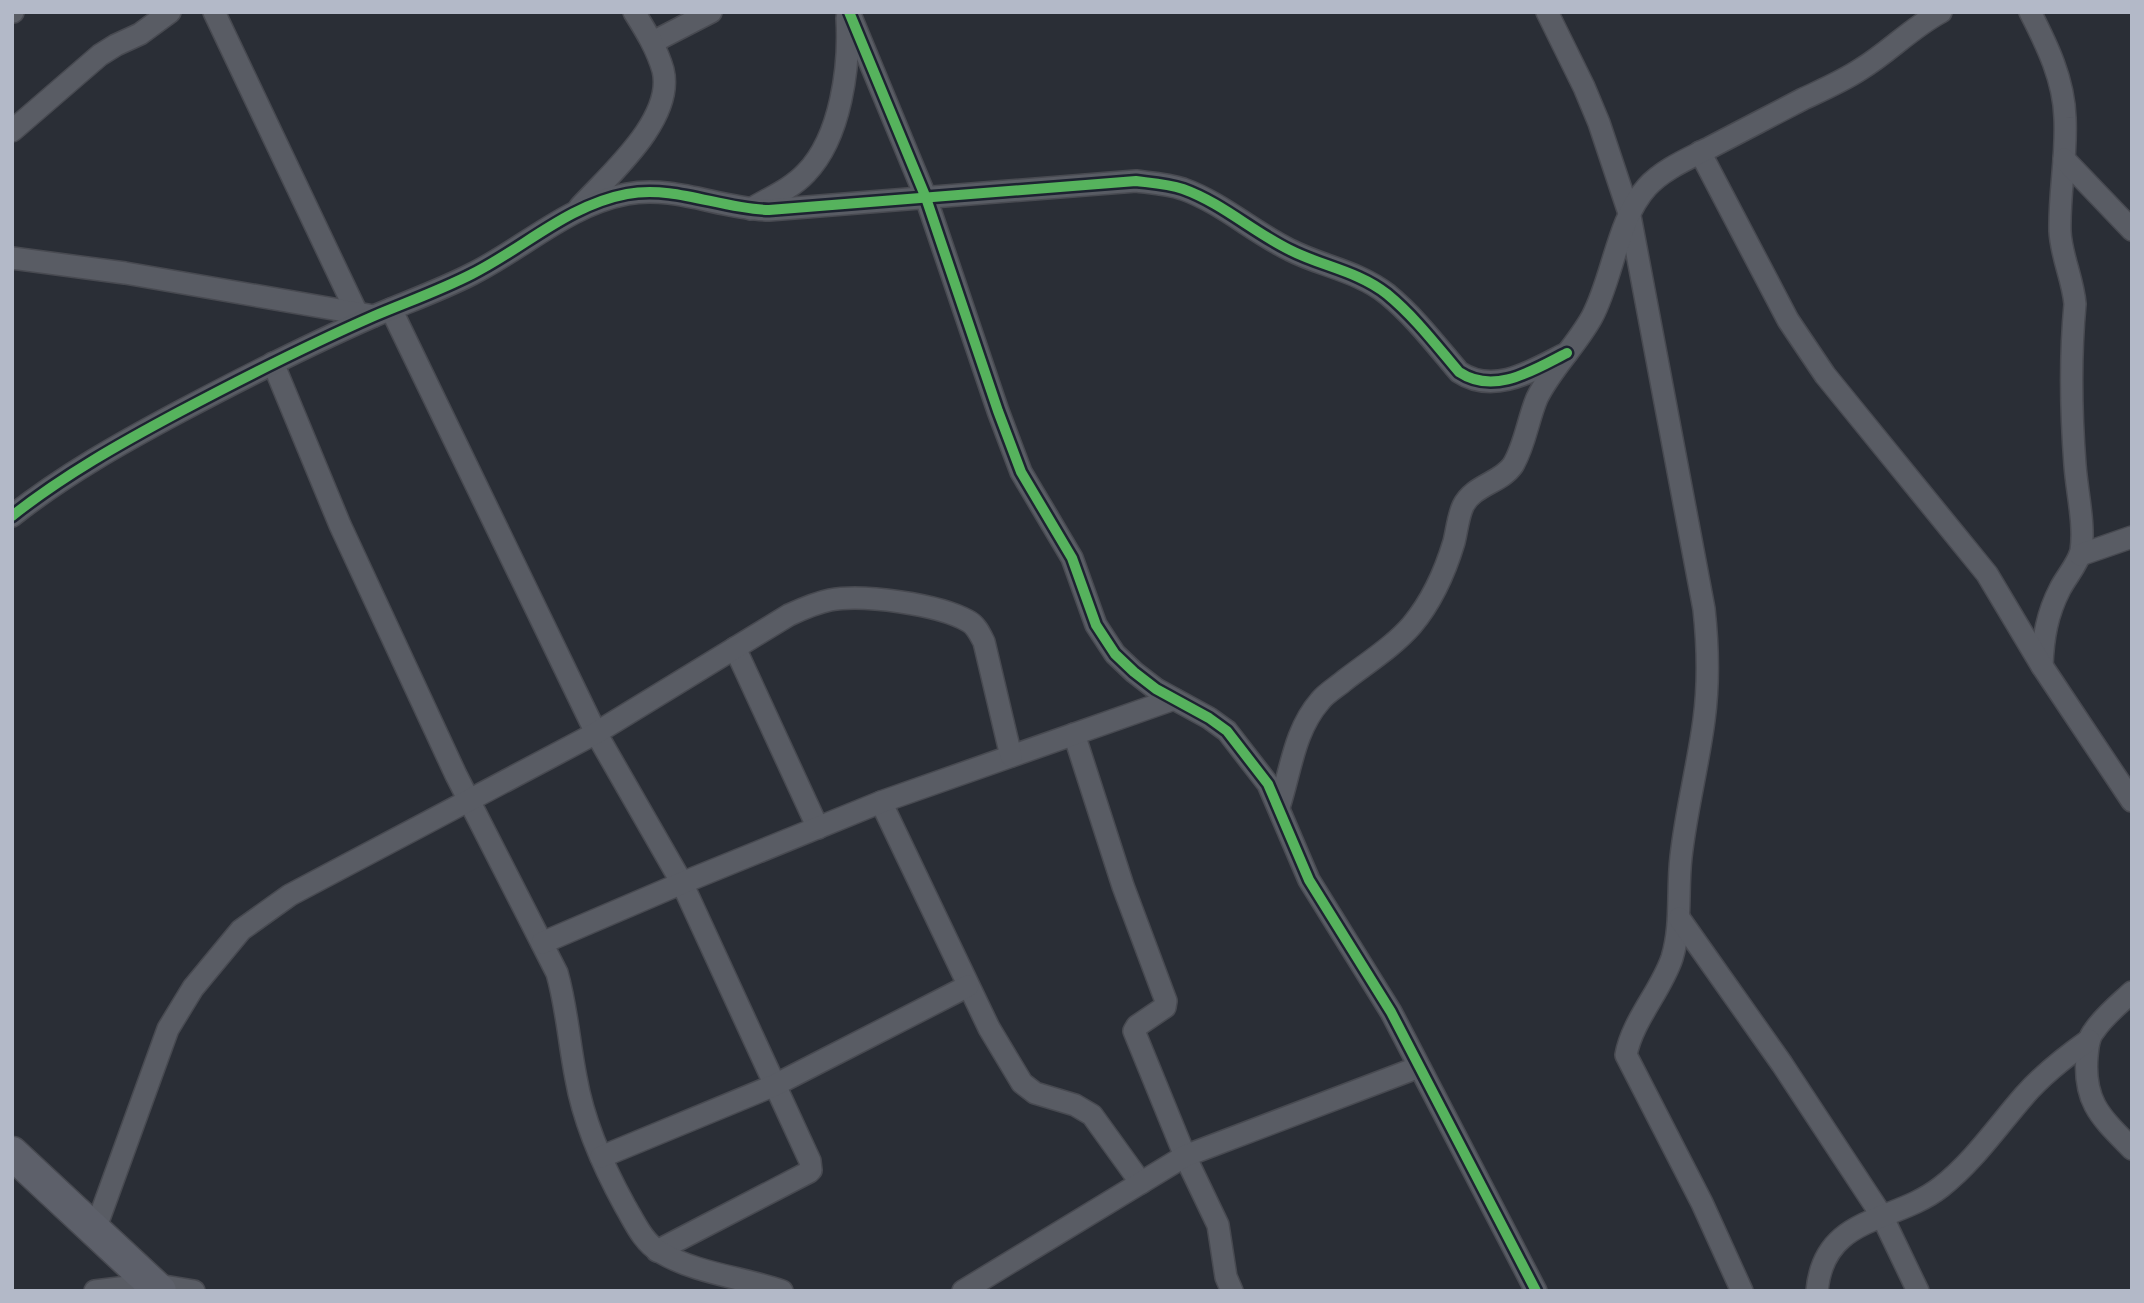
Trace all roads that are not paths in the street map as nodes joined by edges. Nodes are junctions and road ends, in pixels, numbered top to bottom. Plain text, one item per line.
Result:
1 (148, 12) edge
2 (170, 12) edge
3 (214, 12) edge
4 (634, 12) edge
5 (711, 12) edge
6 (847, 12) edge
7 (1546, 12) edge
8 (1941, 12) edge
9 (2030, 12) edge
10 (140, 34) junction
11 (653, 42) junction
12 (12, 131) edge
13 (1700, 152) junction
14 (2064, 159) junction
15 (926, 198) junction
16 (578, 209) junction
17 (750, 209) junction
18 (1630, 216) junction
19 (2131, 227) edge
20 (12, 258) edge
21 (374, 312) junction
22 (1567, 353) junction
23 (273, 363) junction
24 (12, 516) edge
25 (2131, 537) edge
26 (2080, 555) junction
27 (735, 648) junction
28 (2042, 666) junction
29 (1174, 699) junction
30 (596, 733) junction
31 (1074, 734) junction
32 (1011, 756) junction
33 (468, 799) junction
34 (2132, 801) edge
35 (881, 802) junction
36 (1279, 807) junction
37 (818, 828) junction
38 (682, 883) junction
39 (1679, 918) junction
40 (542, 943) junction
41 (968, 986) junction
42 (2132, 992) edge
43 (2089, 1040) junction
44 (1419, 1067) junction
45 (775, 1085) junction
46 (2132, 1149) edge
47 (12, 1153) edge
48 (1185, 1156) junction
49 (601, 1157) junction
50 (1141, 1183) junction
51 (1882, 1216) junction
52 (94, 1230) junction
53 (657, 1251) junction
54 (156, 1287) edge
55 (95, 1291) edge
56 (194, 1291) edge
57 (782, 1291) edge
58 (963, 1291) edge
59 (1232, 1291) edge
60 (1536, 1291) edge
61 (1742, 1291) edge
62 (1816, 1291) edge
63 (1918, 1291) edge

1 - 10 street
2 - 10 street
3 - 21 street
4 - 11 street
5 - 11 street
6 - 15 street
6 - 17 street
7 - 18 street
8 - 13 street
9 - 14 street
10 - 12 street
11 - 16 street
13 - 18 street
13 - 28 street
14 - 19 street
14 - 26 street
15 - 17 street
15 - 22 street
15 - 29 street
16 - 17 street
16 - 21 street
18 - 22 street
18 - 39 street
20 - 21 street
21 - 23 street
21 - 30 street
22 - 36 street
23 - 24 street
23 - 33 street
25 - 26 street
26 - 28 street
27 - 30 street
27 - 32 street
27 - 37 street
28 - 34 street
29 - 31 street
29 - 36 street
30 - 33 street
30 - 38 street
31 - 32 street
31 - 48 street
32 - 35 street
33 - 40 street
33 - 52 street
35 - 37 street
35 - 41 street
36 - 44 street
37 - 38 street
38 - 40 street
38 - 45 street
39 - 51 street
39 - 61 street
40 - 49 street
41 - 45 street
41 - 50 street
42 - 43 street
43 - 46 street
43 - 51 street
44 - 48 street
44 - 60 street
45 - 49 street
45 - 53 street
47 - 52 street
48 - 50 street
48 - 59 street
49 - 53 street
50 - 58 street
51 - 62 street
51 - 63 street
52 - 54 street
53 - 57 street
54 - 55 street
54 - 56 street

